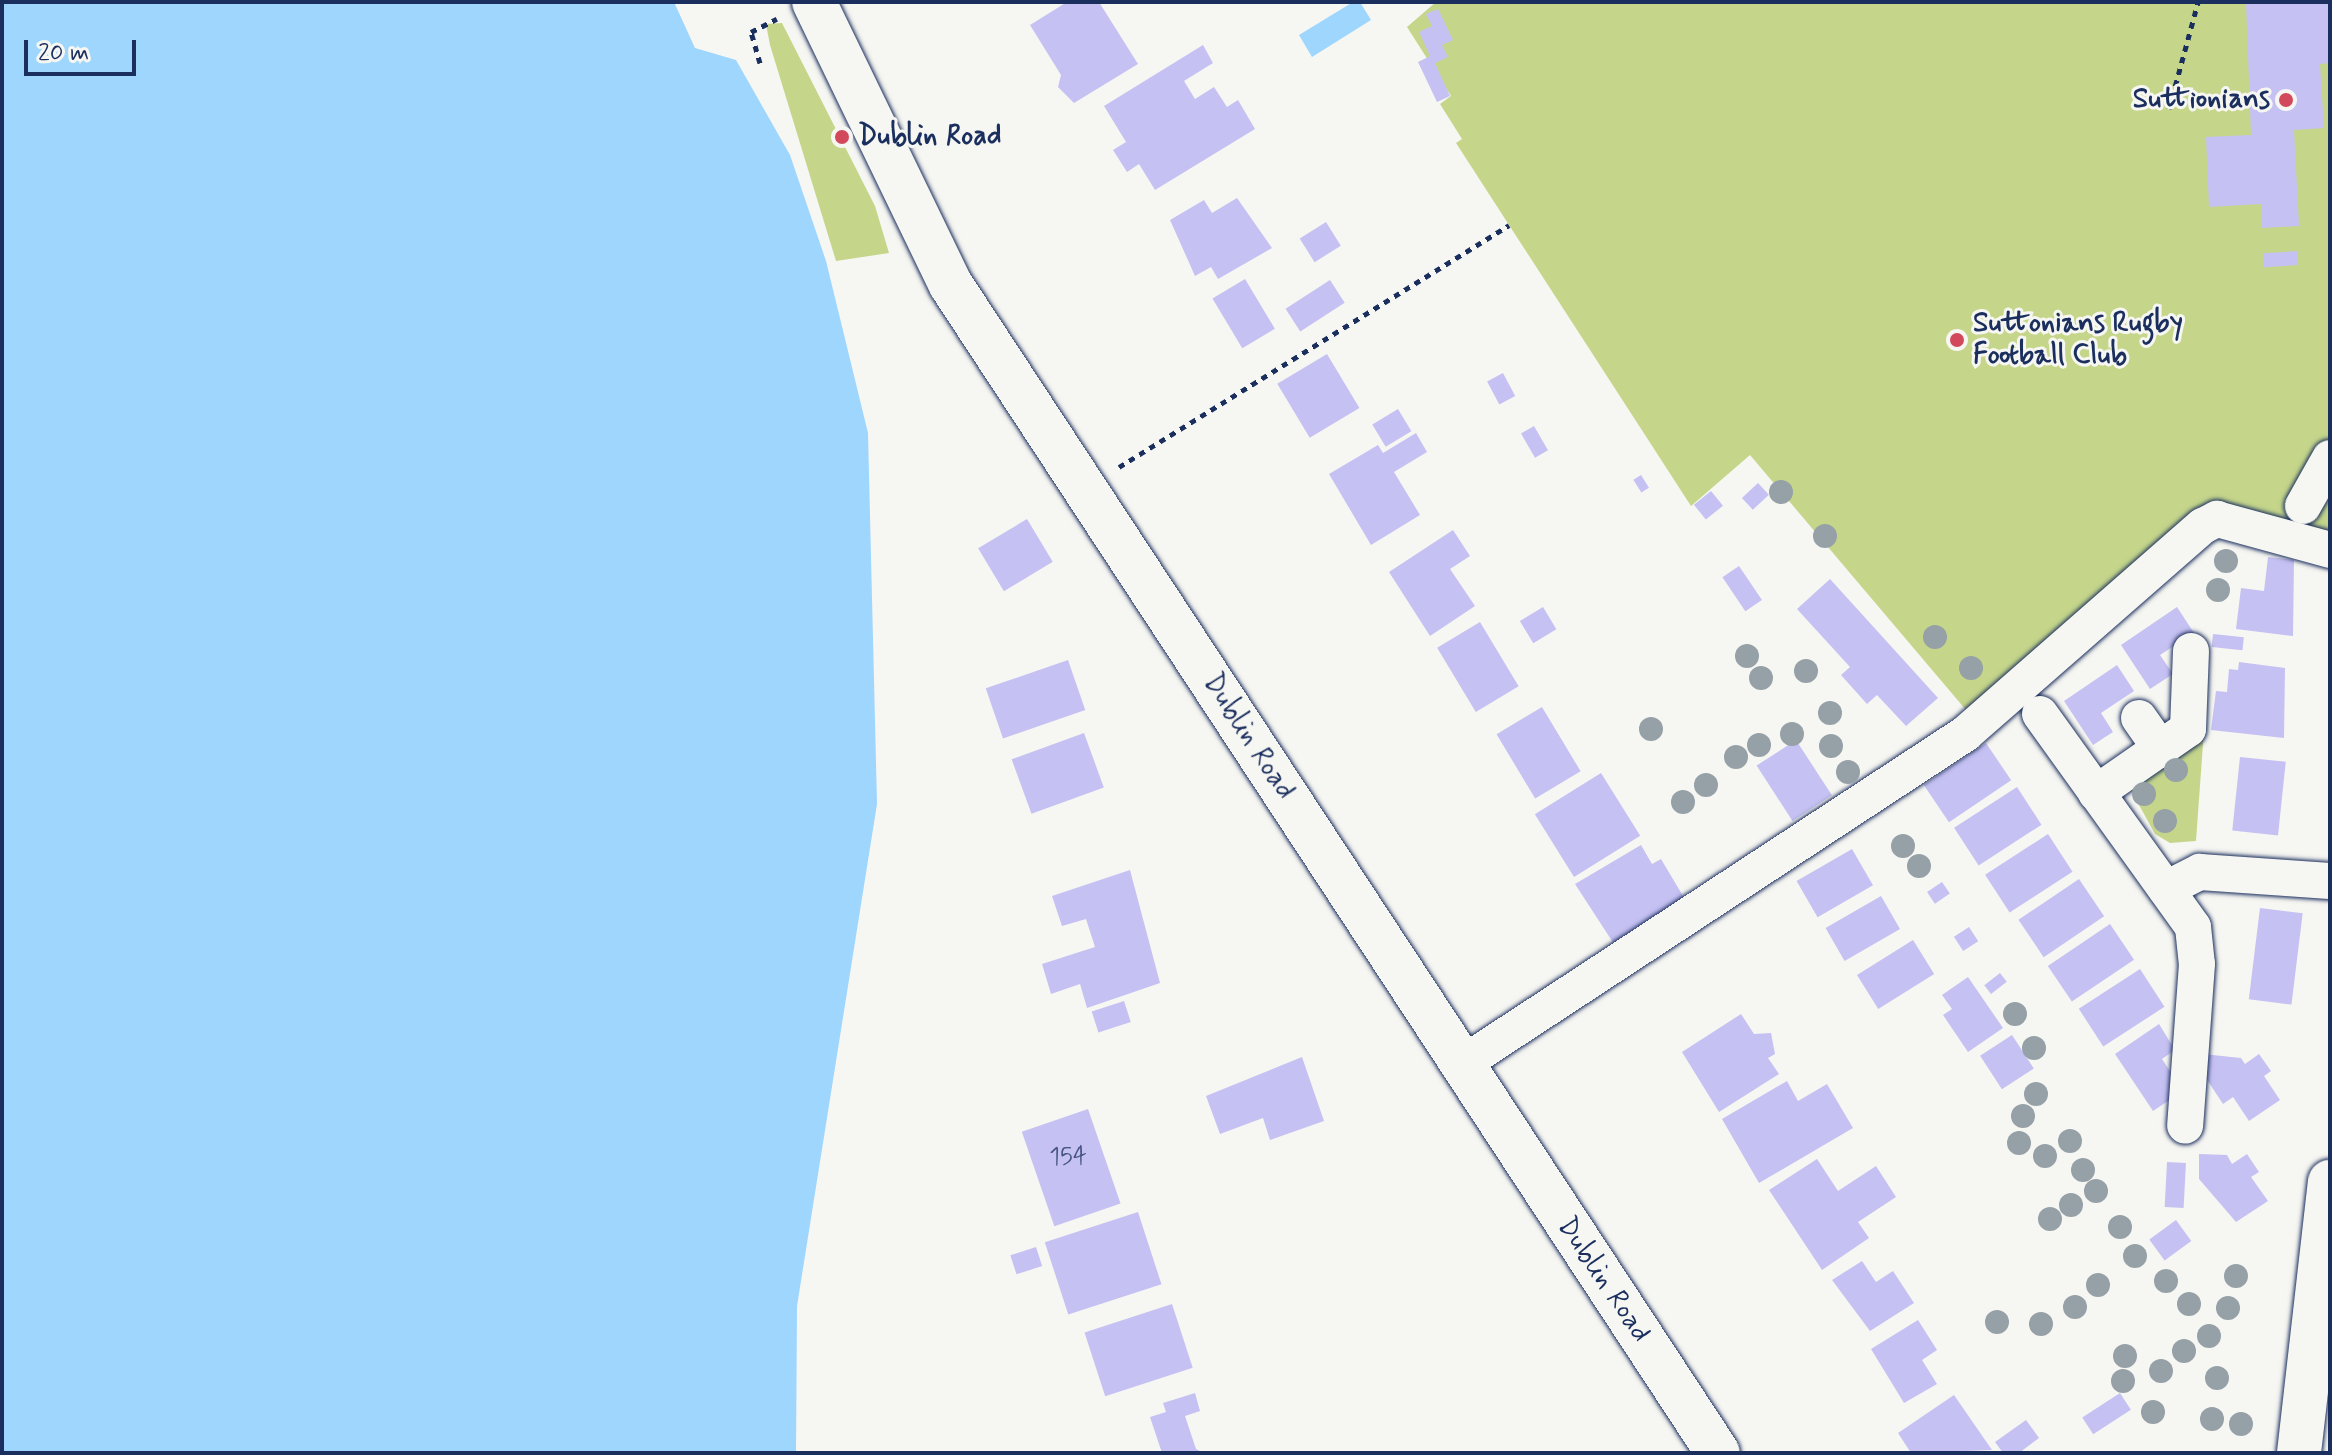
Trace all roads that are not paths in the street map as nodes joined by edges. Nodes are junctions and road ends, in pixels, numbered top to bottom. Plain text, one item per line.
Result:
1 (814, 2) edge
2 (2330, 458) edge
3 (2303, 506) dead end
4 (2330, 550) edge
5 (2191, 651) dead end
6 (2040, 714) dead end
7 (2139, 718) dead end
8 (2167, 746) junction
9 (2096, 793) junction
10 (2330, 881) edge
11 (2166, 889) junction
12 (1462, 1064) junction
13 (2185, 1126) dead end
14 (2330, 1182) edge
15 (1718, 1453) edge
16 (2299, 1453) edge

1 - 12 main road, Dublin Road
2 - 3 street
4 - 12 street
5 - 8 street
6 - 9 street
7 - 8 street
8 - 9 street
9 - 11 street
10 - 11 street
11 - 13 street
12 - 15 main road, Dublin Road
14 - 16 main road

